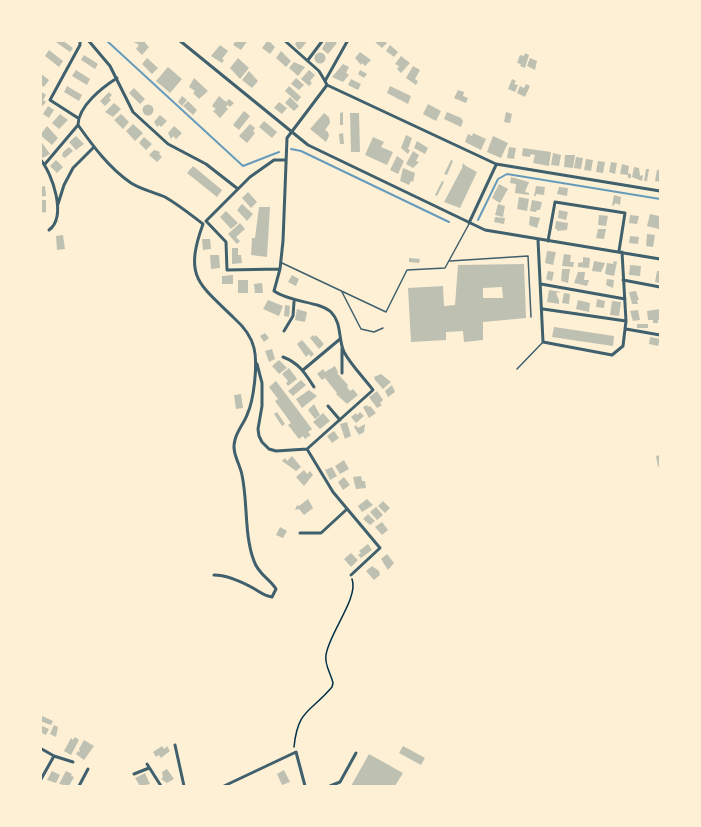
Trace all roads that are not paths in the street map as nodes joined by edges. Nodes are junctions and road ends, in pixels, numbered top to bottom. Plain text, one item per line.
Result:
1 (80, 40) edge
2 (88, 40) edge
3 (179, 40) edge
4 (284, 40) edge
5 (323, 40) edge
6 (348, 40) edge
7 (308, 60) junction
8 (117, 78) junction
9 (326, 83) junction
10 (78, 118) junction
11 (78, 125) junction
12 (290, 132) junction
13 (94, 147) junction
14 (40, 159) edge
15 (285, 160) junction
16 (45, 164) junction
17 (496, 164) junction
18 (238, 189) junction
19 (660, 192) edge
20 (57, 206) junction
21 (204, 223) junction
22 (469, 223) junction
23 (50, 230) dead end
24 (538, 240) junction
25 (548, 241) junction
26 (620, 252) junction
27 (660, 258) edge
28 (449, 261) junction
29 (281, 262) junction
30 (280, 269) junction
31 (623, 280) junction
32 (541, 284) junction
33 (660, 286) edge
34 (342, 291) junction
35 (625, 299) junction
36 (294, 301) junction
37 (543, 309) junction
38 (531, 317) dead end
39 (626, 321) junction
40 (383, 328) dead end
41 (626, 329) junction
42 (284, 331) dead end
43 (660, 335) edge
44 (340, 339) junction
45 (543, 342) junction
46 (342, 345) junction
47 (283, 357) dead end
48 (257, 364) junction
49 (517, 369) dead end
50 (303, 370) junction
51 (342, 373) dead end
52 (314, 387) dead end
53 (328, 406) dead end
54 (340, 420) junction
55 (307, 449) junction
56 (347, 509) junction
57 (300, 533) dead end
58 (214, 575) dead end
59 (351, 576) road end
60 (175, 745) dead end
61 (40, 748) edge
62 (356, 753) dead end
63 (54, 756) junction
64 (73, 762) dead end
65 (88, 769) dead end
66 (134, 774) dead end
67 (42, 776) edge
68 (40, 781) edge
69 (79, 786) edge
70 (161, 786) edge
71 (184, 786) edge
72 (224, 786) edge
73 (305, 786) edge
74 (330, 786) edge

1 - 10 street
2 - 8 street
3 - 12 street
4 - 7 street
5 - 7 street
6 - 9 street
7 - 9 street
8 - 10 street
8 - 18 street
9 - 12 street
9 - 17 street
10 - 11 street
11 - 13 street
11 - 16 street
12 - 15 street
12 - 22 street
13 - 20 street
13 - 21 street
14 - 16 street
15 - 18 street
15 - 29 street
16 - 20 street
17 - 19 street
17 - 22 street
18 - 21 street
20 - 23 street
21 - 30 street
21 - 48 street
22 - 24 street
22 - 28 lane
24 - 25 street
24 - 32 street
25 - 26 street
25 - 26 street
26 - 27 street
26 - 31 street
28 - 34 lane
28 - 38 lane
29 - 30 street
29 - 34 lane
30 - 36 street
31 - 33 street
31 - 35 street
32 - 35 street
32 - 37 street
34 - 40 lane
35 - 39 street
36 - 42 street
36 - 44 street
37 - 39 street
37 - 45 street
39 - 41 street
41 - 43 street
41 - 45 street
44 - 46 street
44 - 50 street
45 - 49 lane
46 - 51 street
46 - 54 street
47 - 50 street
48 - 55 street
48 - 58 street
50 - 52 street
53 - 54 street
54 - 55 street
55 - 56 street
56 - 57 street
56 - 59 street
60 - 71 street
61 - 63 street
62 - 74 street
63 - 64 street
63 - 67 street
65 - 69 street
66 - 70 street
67 - 68 street
72 - 73 street

